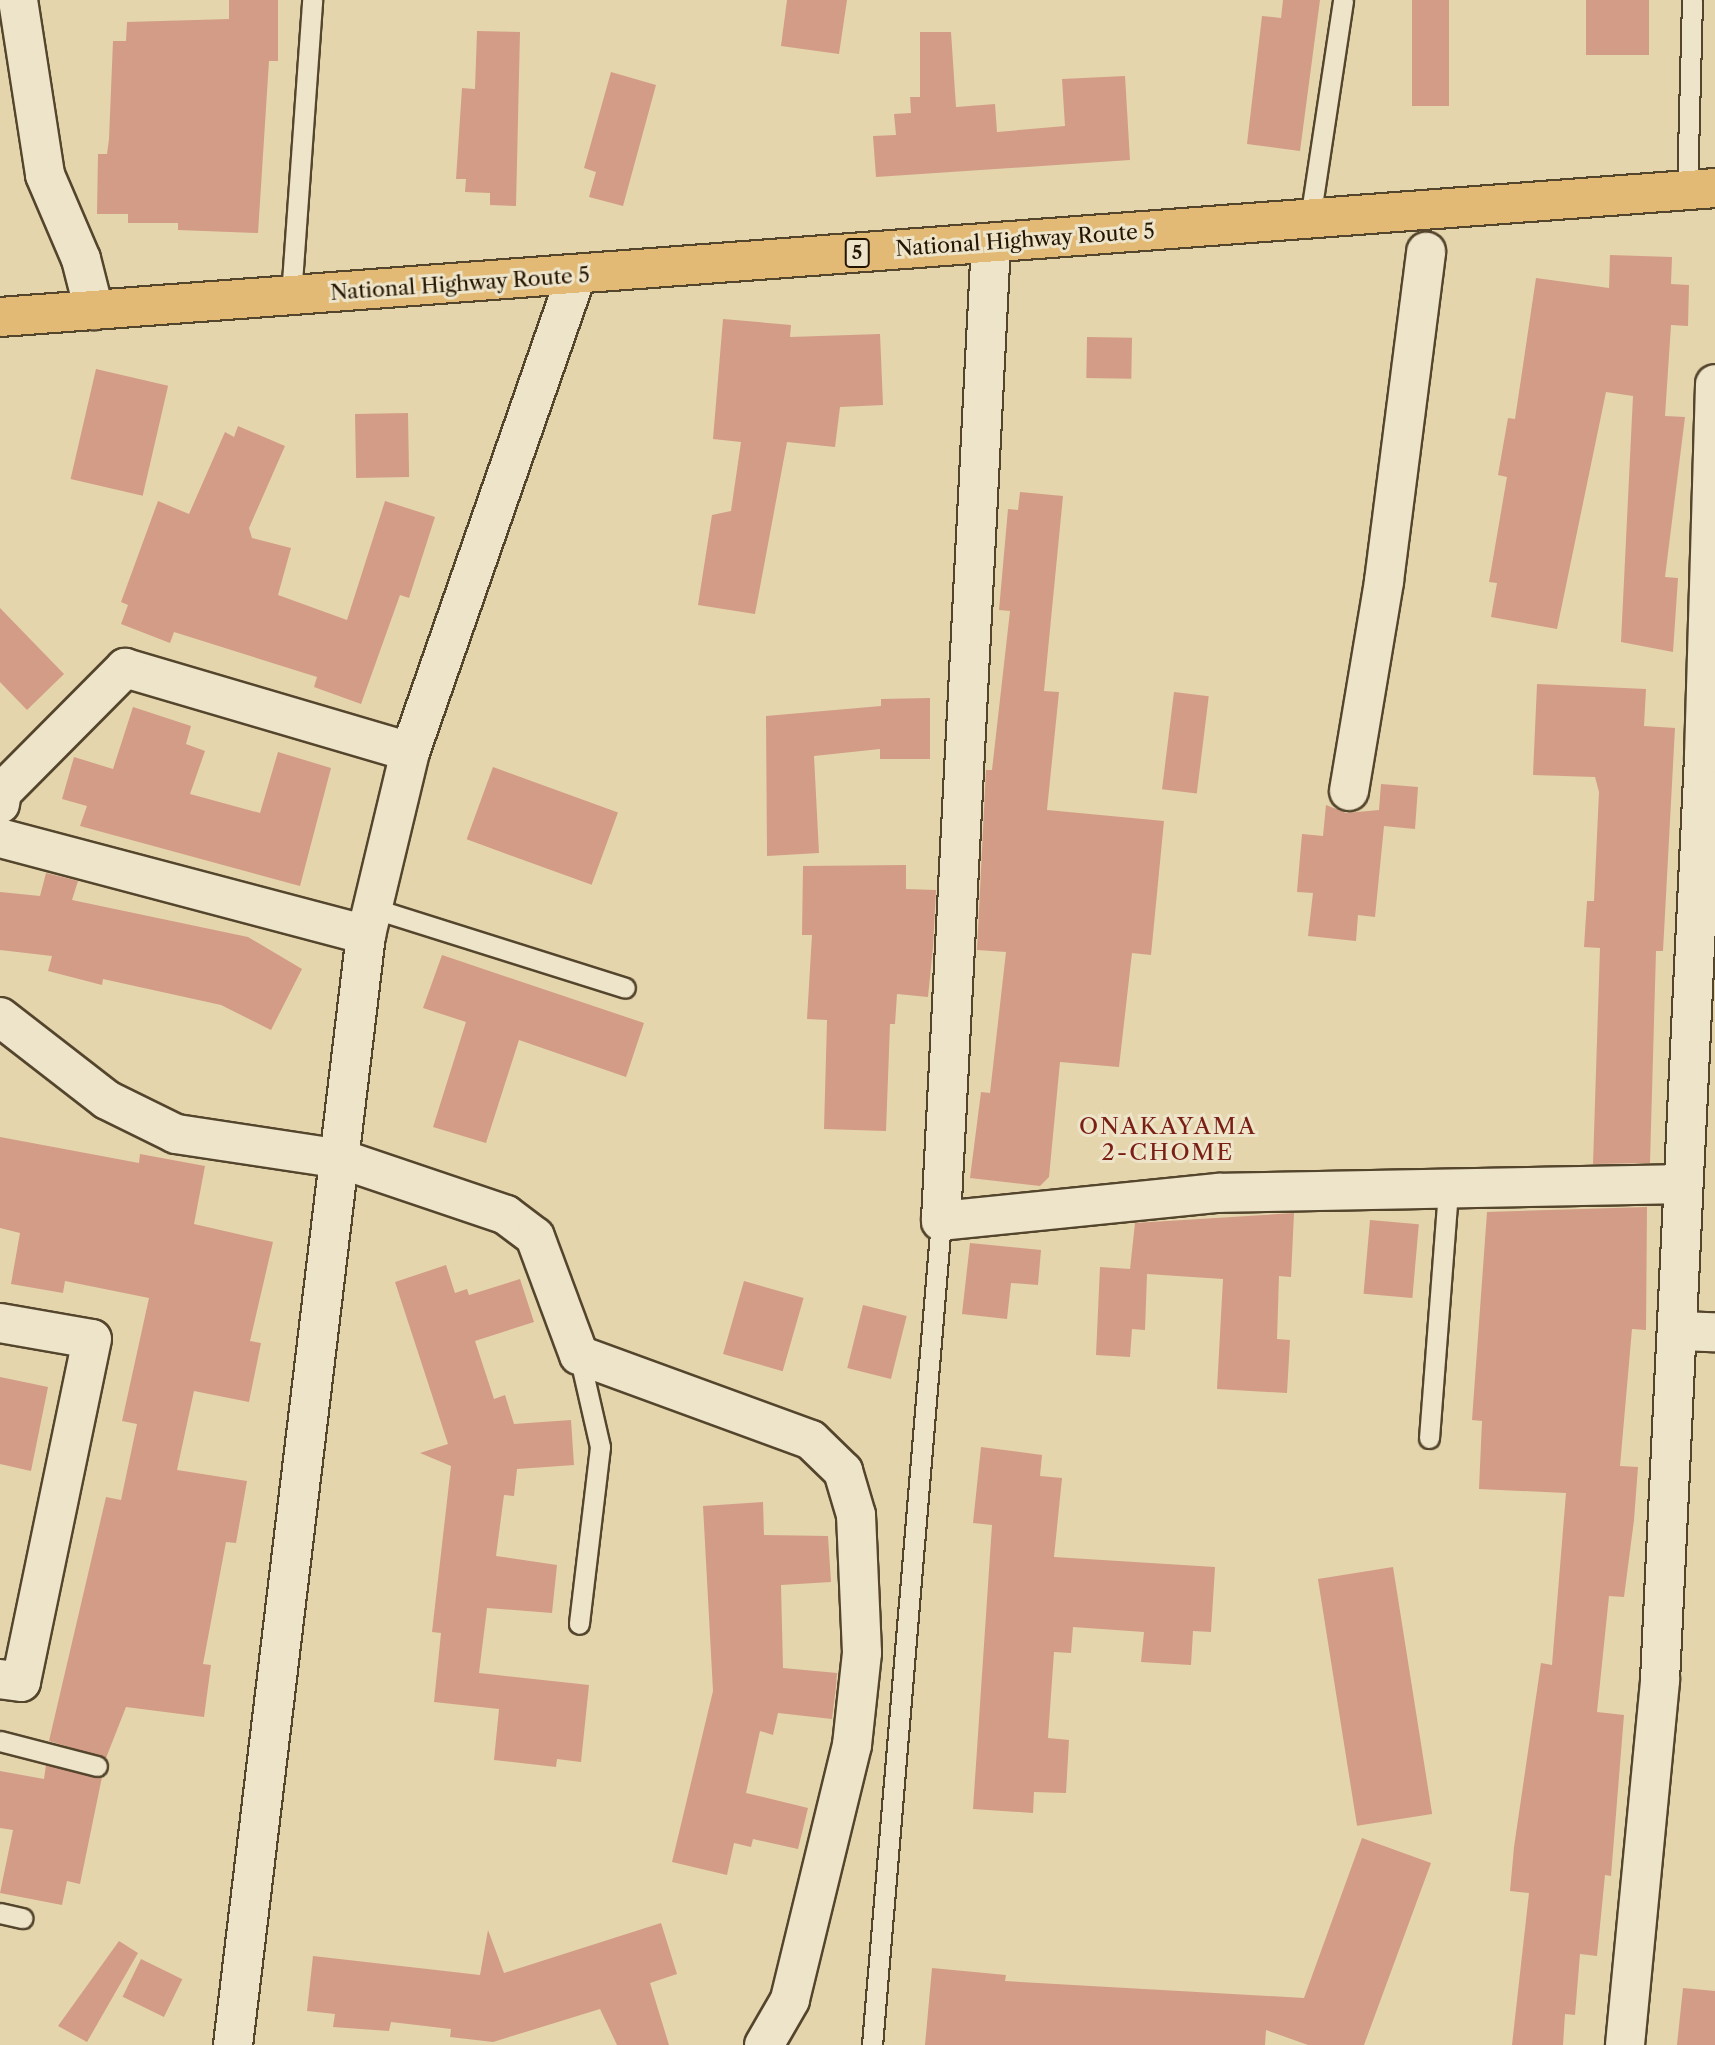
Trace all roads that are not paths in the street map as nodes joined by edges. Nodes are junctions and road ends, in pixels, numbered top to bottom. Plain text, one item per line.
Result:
1 (18, 0) edge
2 (312, 0) edge
3 (1343, 0) edge
4 (1692, 0) edge
5 (1701, 190) edge
6 (1310, 219) junction
7 (991, 243) junction
8 (1426, 252) dead end
9 (576, 276) junction
10 (291, 296) junction
11 (94, 310) junction
12 (0, 317) edge
13 (1715, 384) edge
14 (410, 752) junction
15 (1710, 756) edge
16 (1349, 791) dead end
17 (0, 804) edge
18 (0, 838) edge
19 (369, 921) junction
20 (625, 989) dead end
21 (0, 1017) edge
22 (341, 1159) junction
23 (1681, 1184) junction
24 (1448, 1189) junction
25 (942, 1221) junction
26 (0, 1323) edge
27 (1697, 1331) edge
28 (579, 1355) junction
29 (1429, 1438) dead end
30 (579, 1624) dead end
31 (0, 1679) edge
32 (0, 1741) edge
33 (97, 1766) dead end
34 (0, 1913) edge
35 (22, 1918) dead end
36 (233, 2045) edge
37 (764, 2045) edge
38 (872, 2045) edge
39 (1625, 2045) edge

1 - 11 street
2 - 10 lane
3 - 6 lane
4 - 5 lane
5 - 6 highway, National Highway Route 5 / 5
6 - 7 highway, National Highway Route 5 / 5
7 - 9 highway, National Highway Route 5 / 5
7 - 25 street
8 - 16 street
9 - 10 highway, National Highway Route 5 / 5
9 - 14 street
10 - 11 highway, National Highway Route 5 / 5
11 - 12 highway, National Highway Route 5 / 5
13 - 15 street
14 - 17 street
14 - 19 street
15 - 23 street
18 - 19 street
19 - 20 lane
19 - 22 street
21 - 22 street
22 - 28 street
22 - 36 street
23 - 24 street
23 - 27 street
24 - 25 street
24 - 29 lane
25 - 38 lane
26 - 31 street
27 - 39 street
28 - 30 lane
28 - 37 street
32 - 33 lane
34 - 35 lane

